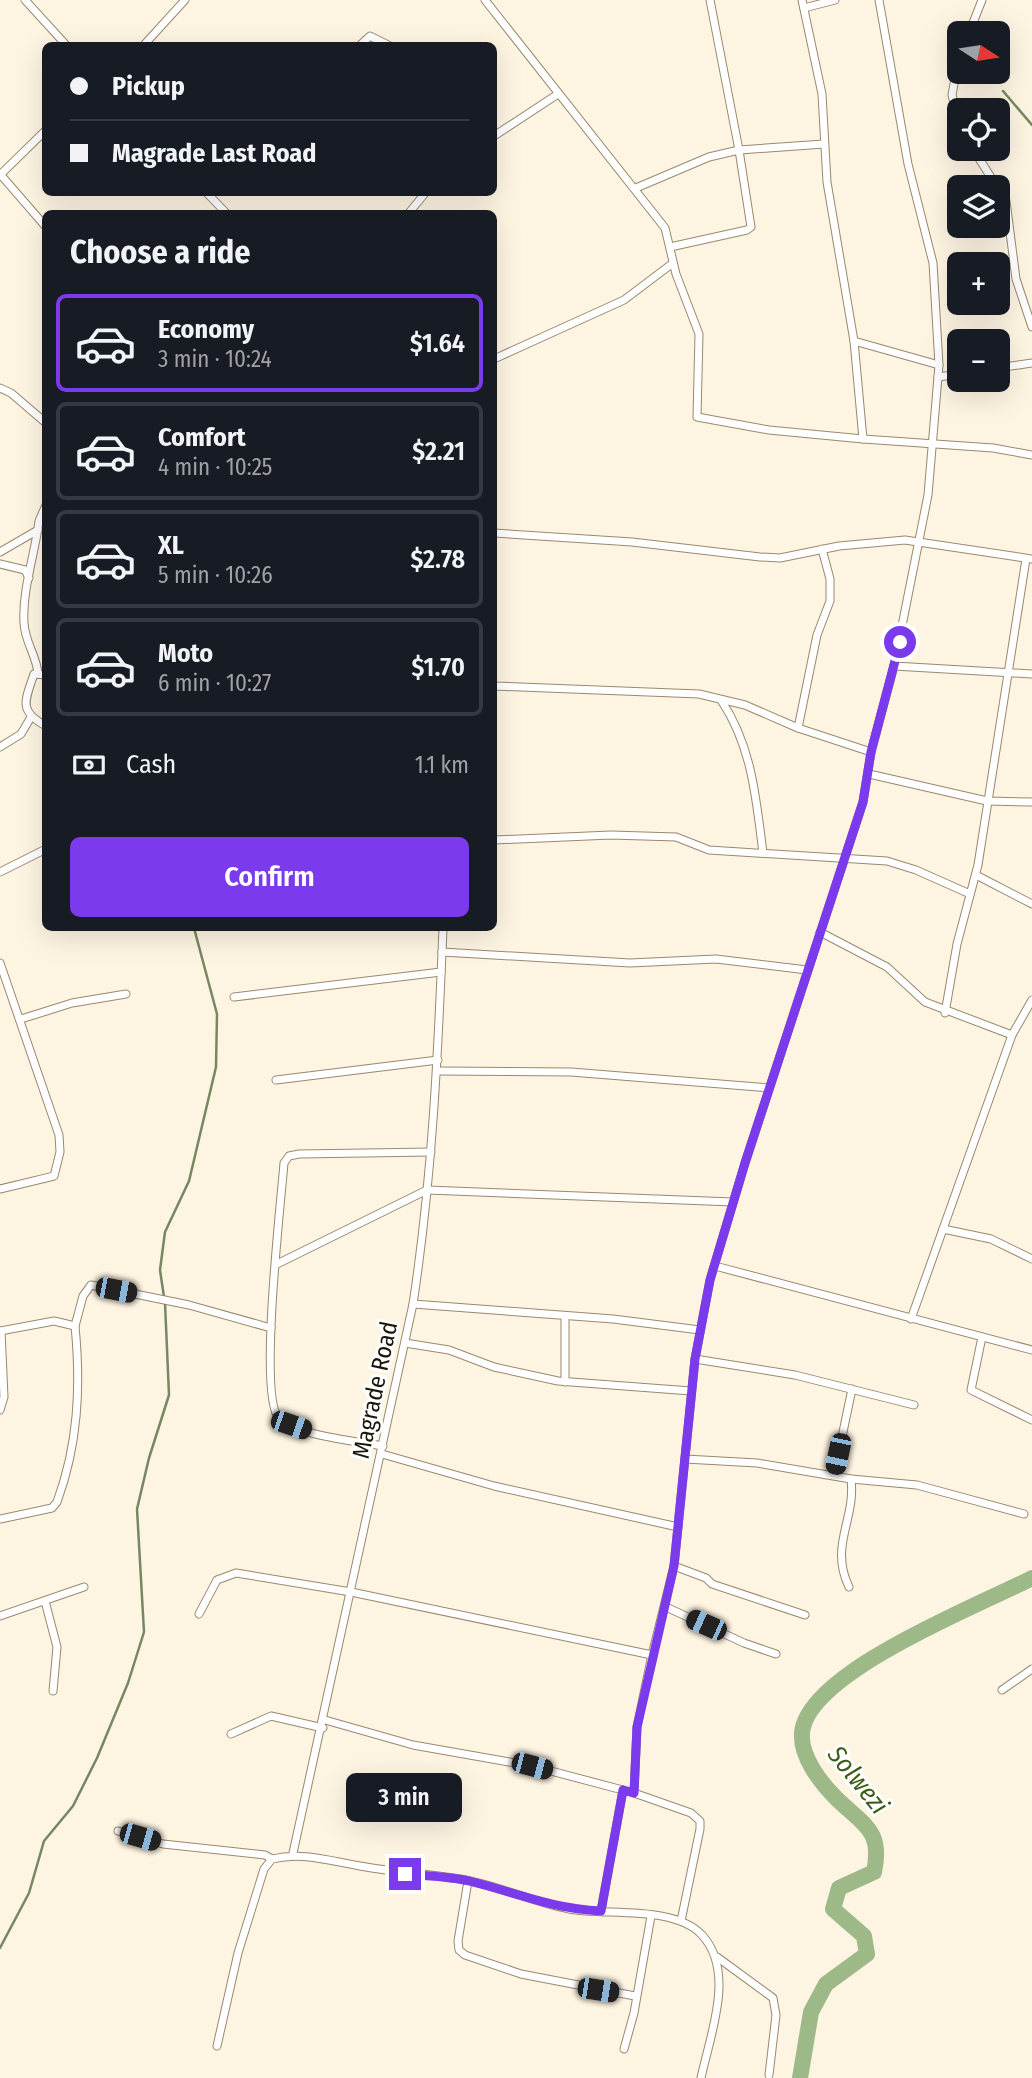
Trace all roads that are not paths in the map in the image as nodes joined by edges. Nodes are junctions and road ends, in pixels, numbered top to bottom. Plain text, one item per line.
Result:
1 (24, 0) edge
2 (185, 0) edge
3 (485, 0) edge
4 (710, 0) edge
5 (835, 0) edge
6 (879, 0) edge
7 (982, 0) edge
8 (803, 4) edge
9 (974, 21) edge
10 (63, 42) edge
11 (147, 42) edge
12 (363, 42) edge
13 (382, 42) edge
14 (558, 94) junction
15 (42, 134) edge
16 (497, 134) edge
17 (824, 144) junction
18 (739, 150) junction
19 (981, 161) edge
20 (0, 175) edge
21 (636, 188) junction
22 (210, 196) edge
23 (423, 196) edge
24 (223, 210) edge
25 (411, 210) edge
26 (42, 222) edge
27 (670, 247) junction
28 (673, 263) junction
29 (1032, 327) edge
30 (854, 341) junction
31 (497, 358) edge
32 (1032, 363) edge
33 (939, 365) junction
34 (1010, 366) edge
35 (947, 376) edge
36 (939, 377) junction
37 (0, 388) edge
38 (42, 420) edge
39 (863, 439) junction
40 (934, 443) junction
41 (1032, 455) edge
42 (42, 518) edge
43 (38, 530) junction
44 (497, 533) edge
45 (919, 543) junction
46 (822, 549) junction
47 (0, 552) edge
48 (1029, 559) edge
49 (0, 564) edge
50 (30, 579) junction
51 (894, 666) junction
52 (1006, 673) junction
53 (1032, 674) edge
54 (42, 675) edge
55 (497, 687) edge
56 (720, 699) junction
57 (31, 717) junction
58 (42, 724) edge
59 (798, 728) junction
60 (0, 747) edge
61 (871, 752) junction
62 (869, 774) junction
63 (986, 800) junction
64 (1032, 802) edge
65 (497, 840) edge
66 (42, 851) edge
67 (763, 853) junction
68 (845, 857) junction
69 (0, 872) edge
70 (976, 875) junction
71 (970, 894) junction
72 (1032, 904) edge
73 (443, 931) edge
74 (820, 932) junction
75 (442, 952) junction
76 (0, 963) edge
77 (807, 970) junction
78 (441, 972) junction
79 (126, 994) dead end
80 (234, 997) dead end
81 (1032, 1000) edge
82 (945, 1013) junction
83 (21, 1019) junction
84 (1012, 1035) junction
85 (438, 1060) junction
86 (437, 1071) junction
87 (276, 1080) dead end
88 (769, 1088) junction
89 (430, 1152) junction
90 (0, 1189) edge
91 (427, 1190) junction
92 (733, 1202) junction
93 (943, 1229) junction
94 (1032, 1259) edge
95 (277, 1264) junction
96 (715, 1266) junction
97 (413, 1304) junction
98 (565, 1316) junction
99 (911, 1319) junction
100 (75, 1326) junction
101 (271, 1328) junction
102 (700, 1330) junction
103 (1, 1331) edge
104 (982, 1337) junction
105 (405, 1343) junction
106 (1032, 1350) edge
107 (695, 1359) junction
108 (565, 1382) junction
109 (852, 1389) junction
110 (691, 1391) junction
111 (914, 1405) dead end
112 (0, 1410) edge
113 (1032, 1420) edge
114 (382, 1450) junction
115 (685, 1459) junction
116 (834, 1475) junction
117 (852, 1479) junction
118 (1024, 1514) dead end
119 (0, 1519) edge
120 (678, 1527) junction
121 (674, 1566) junction
122 (83, 1587) dead end
123 (849, 1587) dead end
124 (351, 1592) junction
125 (45, 1601) junction
126 (666, 1607) junction
127 (199, 1614) dead end
128 (805, 1615) dead end
129 (0, 1616) edge
130 (776, 1654) dead end
131 (652, 1655) junction
132 (1032, 1669) edge
133 (1002, 1690) dead end
134 (53, 1691) dead end
135 (324, 1724) junction
136 (231, 1734) dead end
137 (623, 1790) junction
138 (634, 1793) junction
139 (118, 1831) dead end
140 (293, 1853) junction
141 (272, 1858) junction
142 (468, 1881) junction
143 (601, 1911) junction
144 (651, 1916) junction
145 (681, 1921) junction
146 (717, 1956) junction
147 (635, 1996) junction
148 (217, 2046) dead end
149 (624, 2049) dead end
150 (769, 2075) dead end
151 (701, 2078) edge

1 - 10 street
2 - 11 street
3 - 14 street
4 - 18 street
5 - 8 street
6 - 33 street
7 - 9 street
8 - 17 street
12 - 13 street
14 - 16 street
14 - 21 street
15 - 20 street
17 - 18 street
17 - 30 street
18 - 21 street
18 - 27 street
19 - 29 street
20 - 26 street
21 - 27 street
22 - 24 street
23 - 25 street
27 - 28 street
28 - 31 street
28 - 39 street
30 - 33 street
30 - 39 street
32 - 34 street
33 - 36 street
35 - 36 street
36 - 40 street
37 - 38 street
39 - 40 street
40 - 41 street
40 - 45 street
42 - 43 street
43 - 47 street
43 - 50 street
44 - 46 street
45 - 46 street
45 - 48 street
45 - 51 street
46 - 59 street
48 - 52 street
49 - 50 street
50 - 54 street
51 - 52 street
51 - 61 street
52 - 53 street
52 - 63 street
54 - 57 street
55 - 56 street
56 - 59 street
56 - 67 street
57 - 58 street
57 - 60 street
59 - 61 street
61 - 62 street
62 - 63 street
62 - 68 street
63 - 64 street
63 - 70 street
65 - 67 street
66 - 69 street
67 - 68 street
68 - 71 street
68 - 74 street
70 - 71 street
70 - 72 street
71 - 82 street
73 - 75 street, Magrade Road
74 - 77 street
74 - 82 street
75 - 77 street
75 - 78 street, Magrade Road
76 - 83 street
77 - 88 street
78 - 80 street
78 - 85 street, Magrade Road
79 - 83 street
81 - 84 street
82 - 84 street
83 - 90 street
84 - 93 street
85 - 86 street, Magrade Road
85 - 87 street
86 - 88 street
86 - 89 street, Magrade Road
88 - 92 street
89 - 91 street, Magrade Road
89 - 95 street
91 - 92 street
91 - 95 street
91 - 97 street, Magrade Road
92 - 96 street
93 - 94 street
93 - 99 street
95 - 101 street
96 - 99 street
96 - 102 street
97 - 98 street
97 - 105 street, Magrade Road
98 - 102 street
98 - 108 street
99 - 104 street
100 - 101 street
100 - 103 street
100 - 119 street
101 - 114 street
102 - 107 street
103 - 112 street
104 - 106 street
104 - 113 street
105 - 108 street
105 - 114 street, Magrade Road
107 - 109 street
107 - 110 street
108 - 110 street
109 - 111 street
109 - 116 street
110 - 115 street
114 - 120 street
114 - 124 street, Magrade Road
115 - 116 street
115 - 120 street
116 - 117 street
117 - 118 street
117 - 123 street
120 - 121 street
121 - 126 street
121 - 128 street
122 - 125 street
124 - 127 street
124 - 131 street
124 - 135 street, Magrade Road
125 - 129 street
125 - 134 street
126 - 130 street
126 - 131 street
131 - 138 street
132 - 133 street
135 - 136 street
135 - 137 street
135 - 140 street, Magrade Road
137 - 138 street
137 - 143 street
138 - 145 street
139 - 141 street
140 - 141 street
140 - 142 street
141 - 148 street
142 - 143 street
142 - 147 street
143 - 144 street
144 - 145 street
144 - 147 street
145 - 146 street
146 - 150 street
146 - 151 street
147 - 149 street

